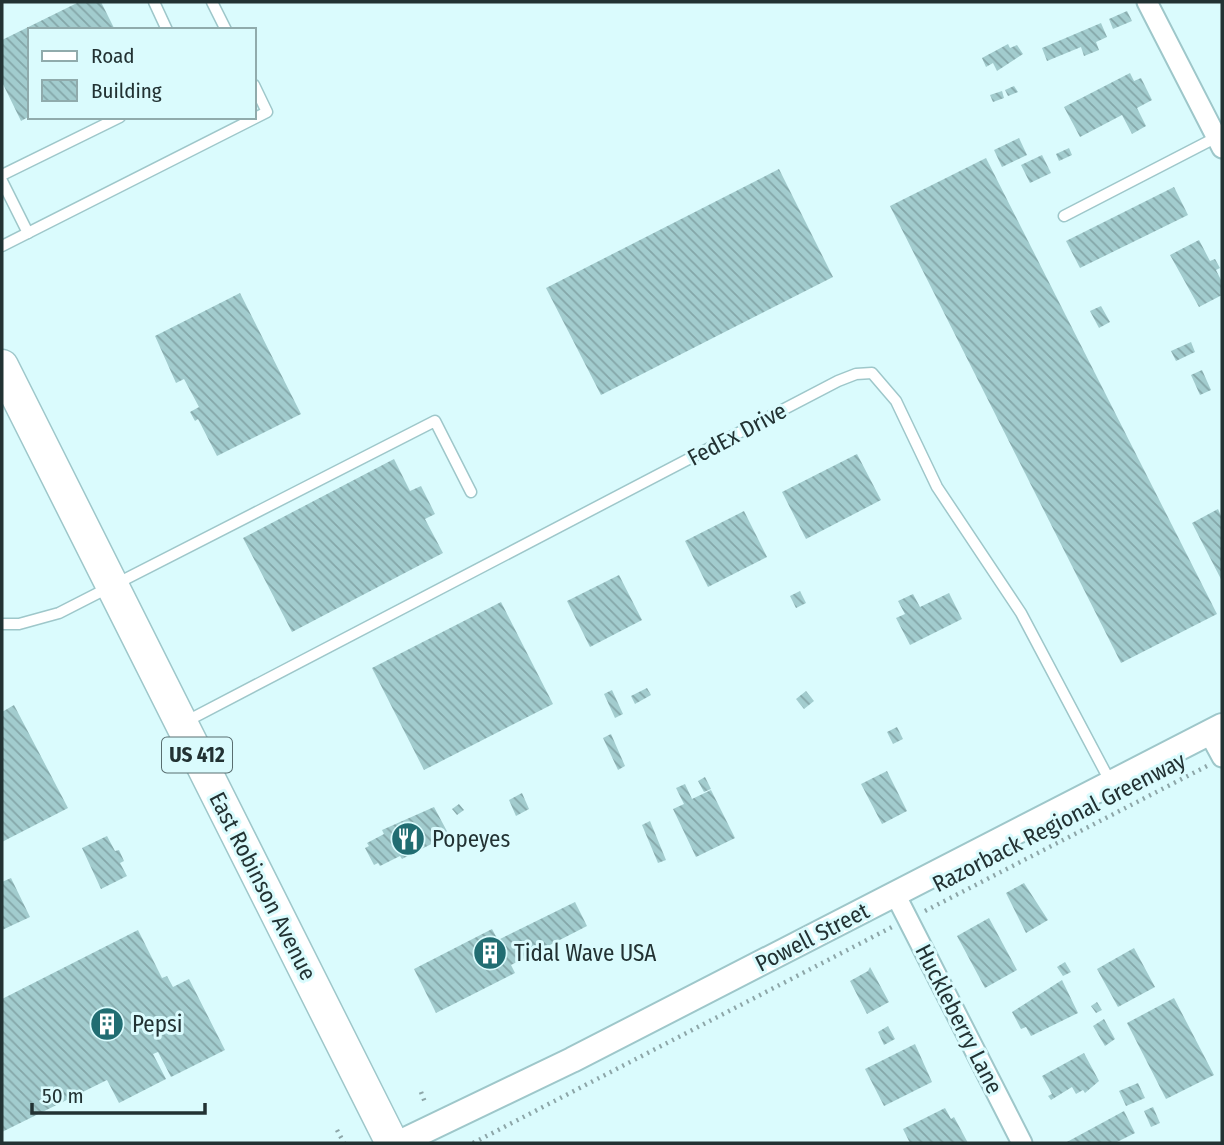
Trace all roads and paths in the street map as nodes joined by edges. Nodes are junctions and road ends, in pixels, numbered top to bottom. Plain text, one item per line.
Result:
1 (154, 2) edge
2 (212, 2) edge
3 (1147, 2) edge
4 (166, 28) edge
5 (225, 28) edge
6 (256, 89) edge
7 (256, 118) edge
8 (116, 119) edge
9 (253, 119) edge
10 (1219, 143) edge
11 (2, 175) edge
12 (2, 181) edge
13 (1064, 216) dead end
14 (27, 233) junction
15 (2, 246) edge
16 (4, 376) edge
17 (471, 492) dead end
18 (112, 586) junction
19 (2, 624) edge
20 (182, 724) junction
21 (1216, 729) edge
22 (1216, 761) edge
23 (1111, 784) junction
24 (895, 894) junction
25 (925, 911) dead end
26 (890, 928) dead end
27 (337, 1130) dead end
28 (344, 1143) edge
29 (392, 1143) edge
30 (399, 1143) edge
31 (473, 1143) edge
32 (1022, 1143) edge

1 - 4 lane
2 - 5 lane
3 - 10 street
6 - 7 lane
8 - 11 lane
9 - 14 lane
10 - 13 lane
12 - 14 lane
14 - 15 lane
16 - 18 highway, East Robinson Avenue / US 412
17 - 18 lane
18 - 19 lane
18 - 20 highway, East Robinson Avenue / US 412
20 - 23 lane, FedEx Drive
20 - 29 highway, East Robinson Avenue / US 412
21 - 22 street
21 - 23 street, Powell Street
22 - 25 path, Razorback Regional Greenway
23 - 24 street, Powell Street
24 - 30 street, Powell Street
24 - 32 street, Huckleberry Lane
26 - 31 path
27 - 28 path

